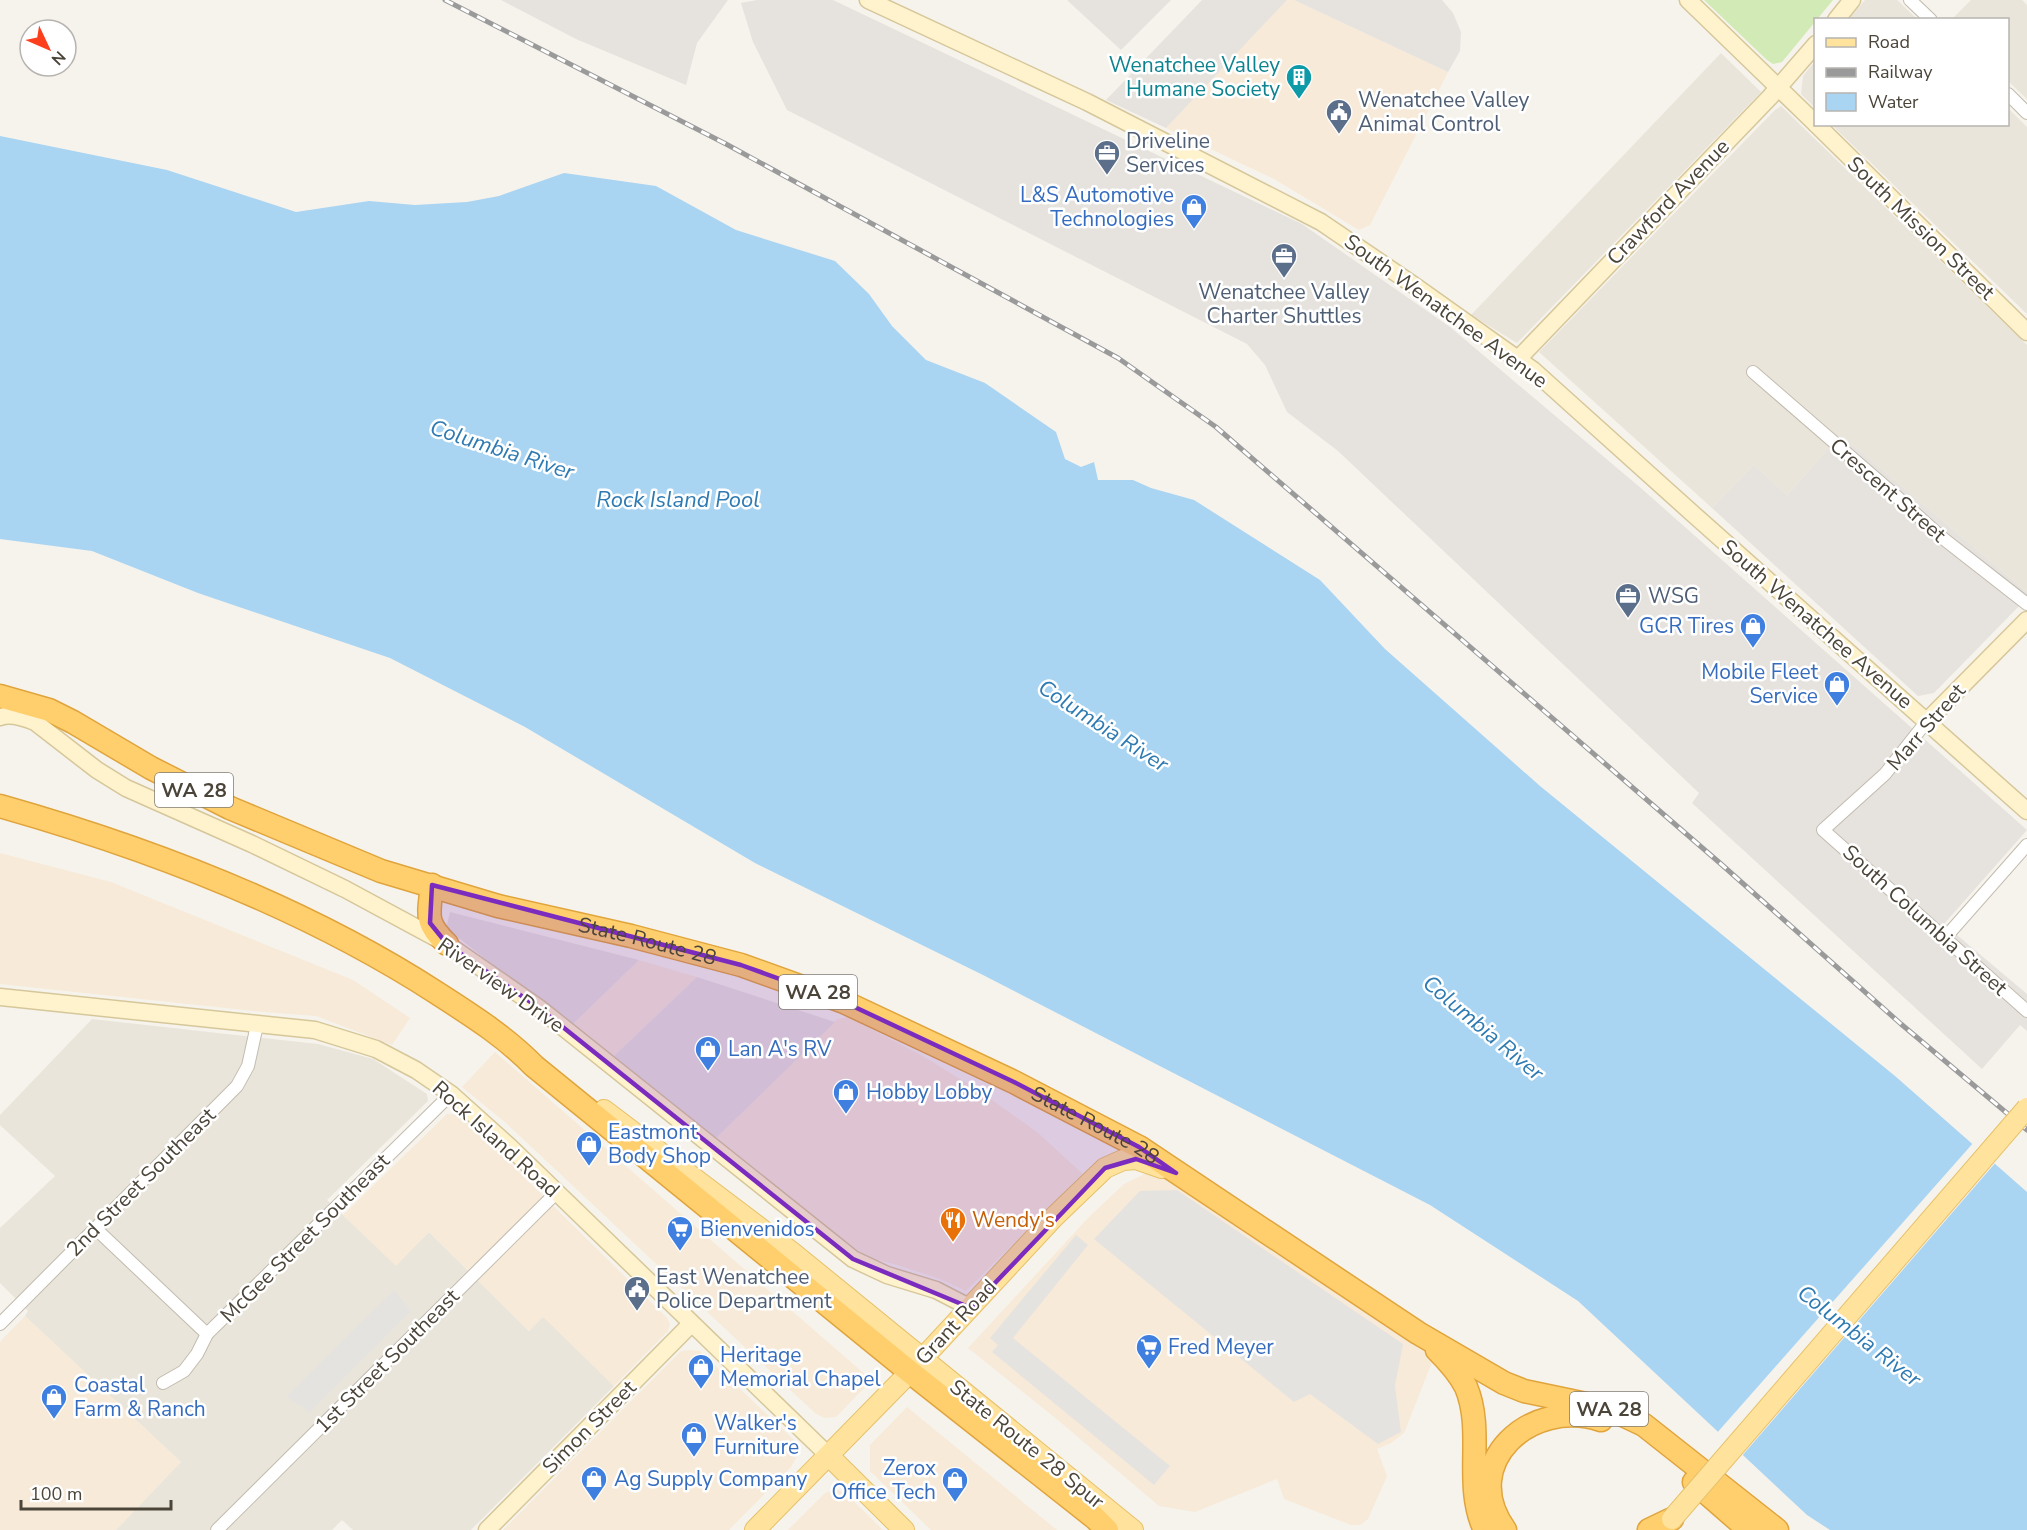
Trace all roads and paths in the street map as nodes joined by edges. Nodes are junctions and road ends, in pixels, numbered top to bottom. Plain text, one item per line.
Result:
1 (868, 0) edge
2 (1688, 0) edge
3 (1852, 0) edge
4 (1910, 0) edge
5 (1838, 18) edge
6 (1929, 18) edge
7 (1814, 45) edge
8 (1778, 88) junction
9 (2009, 95) edge
10 (2027, 113) edge
11 (1814, 122) edge
12 (1818, 126) edge
13 (2027, 332) edge
14 (1518, 359) junction
15 (1753, 372) dead end
16 (2027, 604) edge
17 (2027, 621) edge
18 (2, 709) edge
19 (1927, 721) junction
20 (0, 806) edge
21 (2027, 811) edge
22 (1823, 830) joint
23 (2027, 845) edge
24 (432, 885) junction
25 (429, 911) junction
26 (410, 924) junction
27 (1944, 939) junction
28 (447, 944) junction
29 (0, 997) edge
30 (2027, 1011) edge
31 (257, 1025) junction
32 (451, 1094) junction
33 (2027, 1108) edge
34 (1176, 1173) junction
35 (557, 1192) junction
36 (95, 1228) junction
37 (971, 1308) junction
38 (0, 1324) edge
39 (691, 1324) junction
40 (1418, 1333) junction
41 (207, 1334) junction
42 (916, 1365) junction
43 (163, 1383) dead end
44 (829, 1456) junction
45 (1105, 1526) edge
46 (1663, 1528) edge
47 (217, 1530) edge
48 (487, 1530) edge
49 (755, 1530) edge
50 (904, 1530) edge
51 (1133, 1530) edge
52 (1485, 1530) edge
53 (1505, 1530) edge
54 (1649, 1530) edge
55 (1749, 1530) edge
56 (1777, 1530) edge

1 - 14 main road, South Wenatchee Avenue
2 - 8 main road, South Mission Street
3 - 5 main road
4 - 6 street
7 - 8 main road, Crawford Avenue
8 - 11 main road, South Mission Street
8 - 14 main road, Crawford Avenue
9 - 10 street
12 - 13 main road, South Mission Street
14 - 19 main road, South Wenatchee Avenue
15 - 16 street, Crescent Street
17 - 19 main road, Marr Street
18 - 24 highway, State Route 28 / WA 28
18 - 26 main road, Riverview Drive
19 - 21 main road, South Wenatchee Avenue
19 - 22 street, Marr Street
20 - 42 highway
22 - 27 street, South Columbia Street
23 - 27 street
24 - 25 highway
24 - 34 highway, State Route 28 / WA 28
25 - 26 highway
25 - 28 highway
26 - 28 main road, Riverview Drive
27 - 30 street, South Columbia Street
28 - 37 main road, Riverview Drive
29 - 31 main road, Rock Island Road
31 - 32 main road, Rock Island Road
31 - 36 street, 2nd Street Southeast
32 - 35 main road, Rock Island Road
32 - 41 street, McGee Street Southeast
33 - 46 main road, bridge
34 - 37 main road, Grant Road
34 - 40 highway, State Route 28 / WA 28
35 - 39 main road, Rock Island Road
35 - 47 street, 1st Street Southeast
36 - 38 street, 2nd Street Southeast
36 - 41 street
37 - 42 main road, Grant Road
39 - 44 main road, Rock Island Road
39 - 48 main road, Simon Street
40 - 52 highway
40 - 56 highway, State Route 28 / WA 28
41 - 43 street, McGee Street Southeast
42 - 44 main road, Grant Road
42 - 45 highway
42 - 51 main road, State Route 28 Spur
44 - 49 main road, Grant Road
44 - 50 main road
46 - 54 highway
53 - 55 highway

